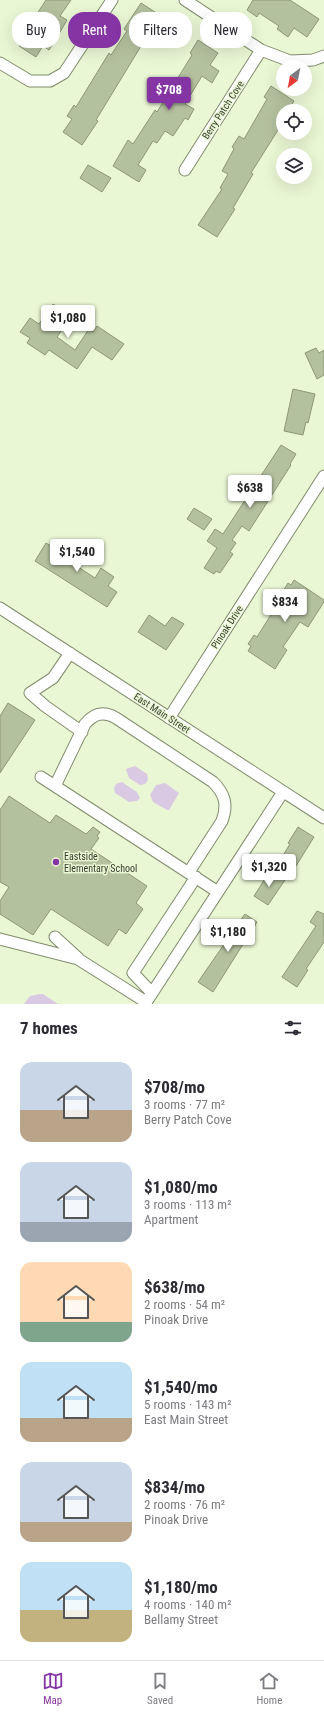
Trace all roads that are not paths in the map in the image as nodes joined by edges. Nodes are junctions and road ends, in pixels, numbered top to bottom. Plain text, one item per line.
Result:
1 (112, 0) edge
2 (185, 0) edge
3 (261, 50) junction
4 (324, 56) edge
5 (0, 63) edge
6 (185, 170) dead end
7 (324, 476) edge
8 (0, 608) edge
9 (70, 653) junction
10 (169, 718) junction
11 (82, 732) junction
12 (41, 777) dead end
13 (55, 786) junction
14 (283, 792) junction
15 (324, 818) edge
16 (192, 875) junction
17 (218, 892) junction
18 (56, 937) dead end
19 (0, 939) edge
20 (78, 959) junction
21 (148, 1000) edge

1 - 5 street
2 - 3 street
3 - 4 street
3 - 6 street, Berry Patch Cove
7 - 10 street, Pinoak Drive
8 - 9 street, East Main Street
9 - 10 street, East Main Street
9 - 11 street
10 - 14 street, East Main Street
11 - 13 street
11 - 16 street
12 - 13 street
13 - 16 street
14 - 15 street, East Main Street
14 - 17 street
16 - 17 street
16 - 21 street
17 - 21 street
18 - 20 street
19 - 20 street
20 - 21 street

